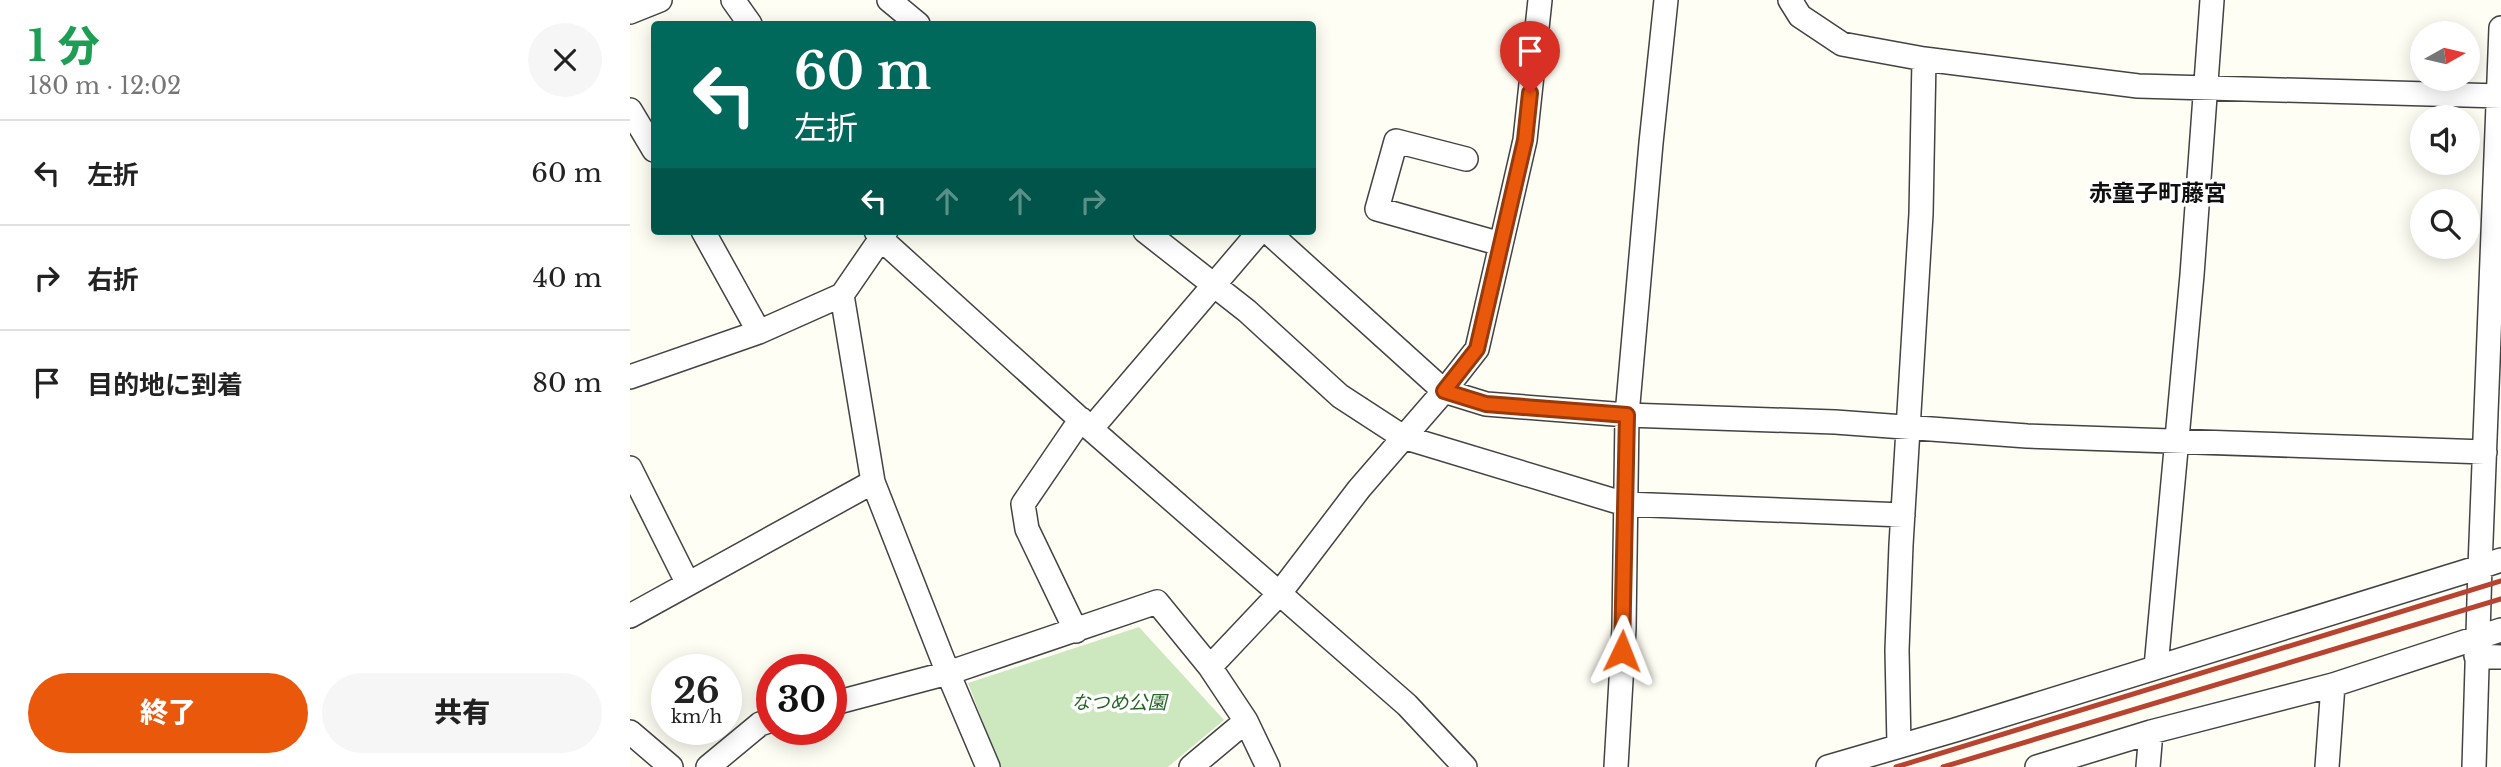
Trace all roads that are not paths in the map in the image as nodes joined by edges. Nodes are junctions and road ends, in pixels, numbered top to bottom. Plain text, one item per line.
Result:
1 (660, 0) edge
2 (733, 0) edge
3 (889, 0) edge
4 (1540, 0) edge
5 (1667, 0) edge
6 (1790, 0) edge
7 (2212, 0) edge
8 (630, 12) edge
9 (748, 21) edge
10 (914, 21) edge
11 (2501, 28) edge
12 (1924, 59) junction
13 (2203, 89) junction
14 (2499, 96) edge
15 (630, 110) edge
16 (651, 145) edge
17 (1466, 159) dead end
18 (705, 235) edge
19 (880, 235) edge
20 (883, 235) edge
21 (1150, 235) edge
22 (1257, 235) edge
23 (1271, 235) edge
24 (1501, 244) junction
25 (1213, 285) junction
26 (842, 295) junction
27 (758, 332) junction
28 (630, 377) edge
29 (1444, 391) junction
30 (1627, 415) junction
31 (1086, 424) junction
32 (1909, 427) junction
33 (1403, 437) junction
34 (2177, 441) junction
35 (2485, 452) junction
36 (630, 468) edge
37 (873, 482) junction
38 (1625, 503) junction
39 (1903, 515) junction
40 (2491, 564) edge
41 (688, 584) junction
42 (1279, 594) junction
43 (630, 617) edge
44 (2501, 630) edge
45 (1076, 631) junction
46 (2476, 646) junction
47 (2501, 657) edge
48 (1210, 667) junction
49 (2156, 667) junction
50 (947, 673) junction
51 (2333, 685) junction
52 (847, 701) edge
53 (1246, 721) junction
54 (756, 727) edge
55 (630, 732) edge
56 (2151, 732) junction
57 (1899, 747) junction
58 (671, 767) edge
59 (708, 767) edge
60 (988, 767) edge
61 (1191, 767) edge
62 (1268, 767) edge
63 (1465, 767) edge
64 (1616, 767) edge
65 (1828, 767) edge
66 (2037, 767) edge
67 (2148, 767) edge
68 (2327, 767) edge
69 (2473, 767) edge

1 - 8 street
2 - 9 street
3 - 10 street
4 - 24 street
5 - 30 street
6 - 12 street
7 - 13 street
11 - 14 street
12 - 13 street
12 - 32 street
13 - 14 street
13 - 34 street
14 - 35 street
15 - 16 street
17 - 24 street
18 - 27 street
19 - 26 street
20 - 31 street
21 - 25 street
22 - 25 street
23 - 29 street
24 - 29 street
25 - 31 street
25 - 33 street
26 - 27 street
26 - 37 street
27 - 28 street
29 - 30 street
29 - 33 street
30 - 32 street
30 - 38 street
31 - 42 street
31 - 45 street
32 - 34 street
32 - 39 street
33 - 38 street
33 - 42 street
34 - 35 street
34 - 49 street
35 - 40 street
36 - 41 street
37 - 41 street
37 - 50 street
38 - 39 street
38 - 64 street
39 - 57 street
40 - 46 street
40 - 49 street
41 - 43 street
42 - 48 street
42 - 63 street
44 - 46 street
45 - 48 street
45 - 50 street
46 - 47 street
46 - 51 street
46 - 69 street
48 - 53 street
49 - 57 street
50 - 52 street
50 - 60 street
51 - 56 street
51 - 68 street
53 - 61 street
53 - 62 street
54 - 59 street
55 - 58 street
56 - 66 street
56 - 67 street
57 - 65 street

